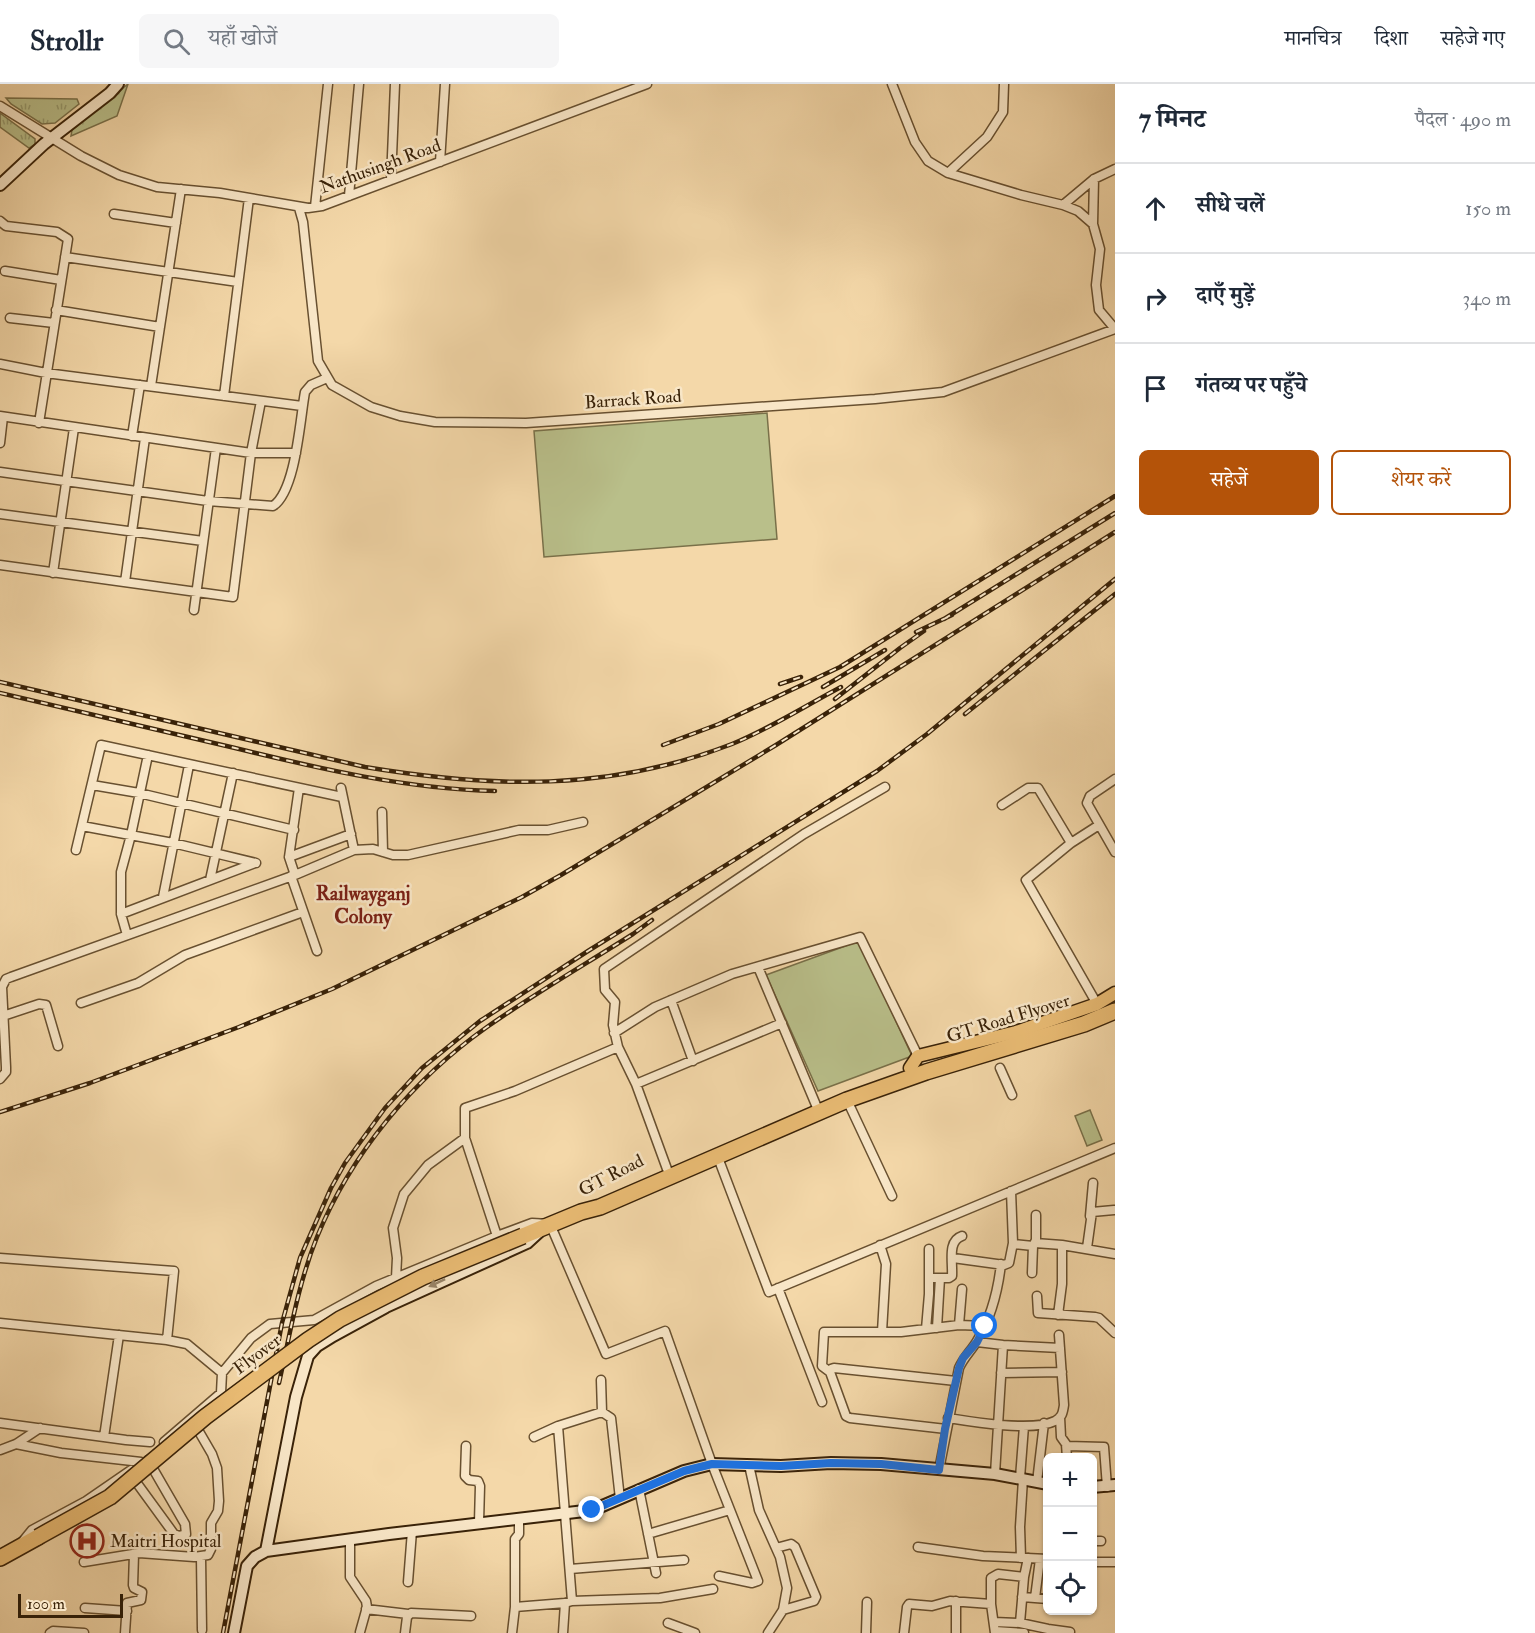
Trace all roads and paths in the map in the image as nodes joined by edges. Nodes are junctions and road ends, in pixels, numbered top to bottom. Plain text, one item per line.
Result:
1 (118, 84) edge
2 (328, 84) edge
3 (358, 84) edge
4 (395, 84) edge
5 (445, 84) edge
6 (647, 84) edge
7 (892, 84) edge
8 (1004, 84) edge
9 (0, 106) edge
10 (52, 139) junction
11 (440, 162) junction
12 (1115, 169) edge
13 (948, 173) junction
14 (1094, 179) junction
15 (391, 180) junction
16 (0, 185) edge
17 (182, 189) junction
18 (348, 196) junction
19 (249, 198) junction
20 (1063, 205) junction
21 (315, 207) junction
22 (299, 208) junction
23 (114, 214) dead end
24 (0, 221) edge
25 (176, 223) junction
26 (1093, 224) junction
27 (65, 257) junction
28 (4, 271) dead end
29 (168, 273) junction
30 (61, 280) junction
31 (238, 282) junction
32 (56, 310) junction
33 (10, 318) dead end
34 (54, 323) junction
35 (160, 327) junction
36 (1115, 329) edge
37 (0, 364) edge
38 (46, 373) junction
39 (327, 378) junction
40 (140, 385) junction
41 (152, 386) junction
42 (224, 396) junction
43 (261, 400) junction
44 (302, 406) junction
45 (2, 417) edge
46 (39, 423) junction
47 (74, 428) junction
48 (132, 436) junction
49 (145, 438) junction
50 (0, 443) edge
51 (216, 448) junction
52 (251, 453) junction
53 (296, 453) junction
54 (0, 472) edge
55 (66, 483) junction
56 (138, 491) junction
57 (208, 501) junction
58 (245, 502) junction
59 (0, 514) edge
60 (60, 523) junction
61 (132, 531) junction
62 (203, 541) junction
63 (0, 565) edge
64 (53, 573) junction
65 (125, 582) junction
66 (195, 592) junction
67 (194, 610) dead end
68 (148, 755) junction
69 (189, 765) junction
70 (232, 773) junction
71 (1115, 779) edge
72 (92, 785) junction
73 (885, 787) dead end
74 (299, 788) junction
75 (139, 793) junction
76 (182, 803) junction
77 (1002, 805) dead end
78 (382, 812) dead end
79 (223, 813) junction
80 (583, 822) dead end
81 (1099, 825) junction
82 (82, 826) junction
83 (294, 830) junction
84 (351, 834) junction
85 (131, 835) junction
86 (173, 843) junction
87 (1071, 843) junction
88 (76, 850) dead end
89 (354, 850) junction
90 (215, 852) junction
91 (383, 852) junction
92 (1115, 852) edge
93 (289, 857) junction
94 (293, 875) junction
95 (210, 880) junction
96 (163, 897) junction
97 (303, 912) junction
98 (121, 914) junction
99 (127, 935) junction
100 (317, 951) dead end
101 (758, 967) junction
102 (1115, 993) edge
103 (671, 1000) junction
104 (1115, 1001) edge
105 (81, 1003) dead end
106 (1096, 1004) junction
107 (1115, 1013) edge
108 (3, 1016) junction
109 (782, 1023) junction
110 (614, 1033) junction
111 (58, 1046) dead end
112 (618, 1047) junction
113 (693, 1061) junction
114 (918, 1068) junction
115 (1000, 1068) dead end
116 (0, 1079) edge
117 (636, 1084) junction
118 (1011, 1095) dead end
119 (846, 1096) junction
120 (816, 1105) junction
121 (465, 1138) junction
122 (1115, 1148) edge
123 (717, 1155) junction
124 (667, 1169) junction
125 (1093, 1183) dead end
126 (1011, 1191) junction
127 (892, 1196) dead end
128 (1114, 1210) edge
129 (581, 1212) junction
130 (1036, 1215) dead end
131 (1090, 1216) junction
132 (546, 1226) junction
133 (497, 1236) junction
134 (962, 1236) dead end
135 (1013, 1244) junction
136 (1034, 1244) junction
137 (880, 1245) junction
138 (1062, 1245) junction
139 (1087, 1248) junction
140 (929, 1249) dead end
141 (1115, 1254) edge
142 (0, 1258) edge
143 (952, 1258) junction
144 (1001, 1264) junction
145 (1032, 1273) dead end
146 (396, 1278) junction
147 (929, 1278) junction
148 (940, 1278) junction
149 (778, 1288) junction
150 (962, 1289) dead end
151 (1037, 1296) dead end
152 (330, 1311) junction
153 (1058, 1315) junction
154 (0, 1323) edge
155 (959, 1325) junction
156 (985, 1326) junction
157 (937, 1328) junction
158 (926, 1329) junction
159 (340, 1332) junction
160 (882, 1332) junction
161 (1115, 1332) edge
162 (119, 1335) junction
163 (1059, 1335) dead end
164 (167, 1340) junction
165 (977, 1342) junction
166 (1003, 1345) junction
167 (1060, 1348) junction
168 (830, 1372) junction
169 (1062, 1372) junction
170 (222, 1373) junction
171 (1001, 1373) junction
172 (601, 1380) dead end
173 (956, 1381) junction
174 (822, 1402) dead end
175 (602, 1412) junction
176 (1060, 1417) junction
177 (191, 1418) junction
178 (948, 1418) junction
179 (0, 1423) edge
180 (1044, 1423) junction
181 (998, 1425) junction
182 (558, 1426) junction
183 (1024, 1426) junction
184 (41, 1427) junction
185 (945, 1429) junction
186 (104, 1437) junction
187 (534, 1437) dead end
188 (150, 1442) dead end
189 (16, 1444) junction
190 (466, 1446) dead end
191 (1067, 1446) junction
192 (0, 1450) edge
193 (1067, 1453) edge
194 (144, 1460) junction
195 (712, 1464) junction
196 (749, 1465) junction
197 (939, 1470) junction
198 (129, 1472) junction
199 (995, 1474) junction
200 (1022, 1478) junction
201 (1042, 1483) edge
202 (1111, 1486) edge
203 (639, 1489) junction
204 (620, 1498) junction
205 (730, 1510) junction
206 (566, 1513) junction
207 (519, 1520) junction
208 (479, 1522) junction
209 (412, 1531) junction
210 (648, 1533) junction
211 (350, 1539) junction
212 (918, 1547) dead end
213 (776, 1548) junction
214 (17, 1549) junction
215 (266, 1551) junction
216 (134, 1554) junction
217 (201, 1557) junction
218 (0, 1558) edge
219 (1024, 1558) junction
220 (1043, 1559) edge
221 (684, 1560) dead end
222 (1044, 1561) edge
223 (84, 1562) dead end
224 (1097, 1562) edge
225 (1115, 1562) edge
226 (654, 1564) junction
227 (570, 1569) junction
228 (656, 1573) dead end
229 (719, 1576) dead end
230 (1024, 1577) junction
231 (408, 1582) dead end
232 (713, 1589) dead end
233 (1022, 1598) junction
234 (1035, 1598) junction
235 (1043, 1599) edge
236 (956, 1601) junction
237 (568, 1602) junction
238 (867, 1602) dead end
239 (991, 1604) junction
240 (515, 1607) junction
241 (85, 1608) dead end
242 (366, 1609) junction
243 (783, 1610) junction
244 (127, 1611) junction
245 (408, 1614) junction
246 (471, 1616) dead end
247 (994, 1622) junction
248 (668, 1623) dead end
249 (1020, 1623) junction
250 (202, 1630) dead end
251 (360, 1632) edge
252 (995, 1632) edge
253 (1070, 1632) edge
254 (50, 1633) edge
255 (84, 1633) edge
256 (125, 1633) edge
257 (234, 1633) edge
258 (405, 1633) edge
259 (512, 1633) edge
260 (563, 1633) edge
261 (696, 1633) edge
262 (768, 1633) edge
263 (866, 1633) edge
264 (904, 1633) edge
265 (956, 1633) edge
266 (1024, 1633) edge

1 - 10 street
2 - 21 street
3 - 18 street
4 - 15 street
5 - 11 street
6 - 11 street, Nathusingh Road
7 - 13 street
8 - 13 street
9 - 10 street, Nathusingh Road
10 - 16 street
10 - 17 street, Nathusingh Road
11 - 15 street, Nathusingh Road
12 - 14 street
13 - 20 street
14 - 20 street
14 - 26 street
15 - 18 street, Nathusingh Road
17 - 19 street, Nathusingh Road
17 - 25 street
18 - 21 street, Nathusingh Road
19 - 22 street, Nathusingh Road
19 - 31 street
20 - 26 street
21 - 22 street, Nathusingh Road
22 - 39 street
23 - 25 street
24 - 27 street
25 - 29 street
26 - 36 street
27 - 29 street
27 - 30 street
28 - 30 street
29 - 31 street
29 - 35 street
30 - 32 street
31 - 42 street
32 - 34 street
32 - 35 street
33 - 34 street
34 - 38 street
35 - 41 street
36 - 39 street, Barrack Road
37 - 38 street
38 - 40 street
38 - 46 street
39 - 44 street
40 - 41 street
40 - 48 street
41 - 42 street
42 - 43 street
43 - 44 street
43 - 52 street
44 - 53 street
45 - 46 street
45 - 50 street
46 - 47 street
47 - 48 street
47 - 55 street
48 - 49 street
49 - 51 street
49 - 56 street
51 - 52 street
51 - 57 street
52 - 53 street
52 - 58 street
53 - 58 street
54 - 55 street
55 - 56 street
55 - 60 street
56 - 57 street
56 - 61 street
57 - 58 street
57 - 62 street
58 - 66 street
59 - 60 street
60 - 61 street
60 - 64 street
61 - 62 street
61 - 65 street
62 - 66 street
63 - 64 street
64 - 65 street
65 - 66 street
66 - 67 street
68 - 69 street
68 - 72 street
68 - 75 street
69 - 70 street
69 - 76 street
70 - 74 street
70 - 79 street
71 - 81 street
72 - 75 street
72 - 82 street
73 - 110 street
74 - 83 street
74 - 84 street
75 - 76 street
75 - 85 street
76 - 79 street
76 - 86 street
77 - 87 street
78 - 91 street
79 - 83 street
79 - 90 street
80 - 91 street
81 - 87 street
81 - 92 street
82 - 85 street
82 - 88 street
83 - 93 street
84 - 89 street
84 - 93 street
85 - 86 street
85 - 98 street
86 - 90 street
86 - 96 street
87 - 106 street
89 - 91 street
89 - 94 street
90 - 95 street
90 - 95 street
93 - 94 street
94 - 97 street
94 - 99 street
95 - 96 street
96 - 98 street
97 - 100 street
97 - 105 street
98 - 99 street
99 - 108 street
101 - 103 street
101 - 109 street
101 - 114 street
102 - 106 main road, GT Road
103 - 110 street
103 - 113 street
104 - 114 highway, GT Road Flyover
106 - 114 main road, GT Road
107 - 114 highway, GT Road Flyover
108 - 111 street
108 - 116 street
109 - 113 street
109 - 120 street
110 - 112 street
112 - 117 street
112 - 121 street
113 - 117 street
114 - 119 highway, GT Road
115 - 118 street
117 - 124 street
119 - 120 highway, GT Road
119 - 123 highway, GT Road
119 - 127 street
120 - 124 highway, GT Road
121 - 133 street
121 - 146 street
122 - 126 street
123 - 129 highway, GT Road
123 - 149 street
124 - 129 highway, GT Road
125 - 131 street
126 - 135 street
126 - 137 street
128 - 131 street
129 - 132 highway, Flyover
130 - 136 street
131 - 139 street
132 - 133 street
132 -> 159 street
132 - 195 street
132 - 214 highway, Flyover, bridge
133 - 146 street
134 - 143 street
135 - 136 street
135 - 144 street
136 - 138 street
136 - 145 street
137 - 149 street
137 - 160 street
138 - 139 street
138 - 153 street
139 - 141 street
140 - 147 street
142 - 164 street
143 - 144 street
143 - 148 street
144 - 156 street
146 - 152 street
147 - 148 street
147 - 158 street
148 - 157 street
149 - 174 street
150 - 155 street
151 - 153 street
152 - 159 street
152 - 170 street
153 - 161 street
154 - 162 street
155 - 156 street
155 - 157 street
156 - 165 street
157 - 158 street
158 - 160 street
159 - 215 street
160 - 168 street
162 - 164 street
162 - 186 street
163 - 167 street
164 - 170 street
165 - 166 street
165 - 173 street
166 - 167 street
166 - 171 street
167 - 169 street
168 - 173 street
168 - 185 street
169 - 171 street
169 - 176 street
170 - 177 street
171 - 181 street
172 - 175 street
173 - 178 street
175 - 182 street
175 - 204 street
176 - 180 street
176 - 191 street
177 - 194 street
177 - 217 street
178 - 181 street
178 - 185 street
179 - 184 street
180 - 183 street
180 - 201 street
181 - 183 street
181 - 199 street
182 - 187 street
182 - 206 street
183 - 200 street
184 - 186 street
184 - 189 street
185 - 197 street
186 - 188 street
189 - 192 street
189 - 194 street
190 - 208 street
191 - 193 street
191 - 202 street
194 - 198 street
194 - 198 street
195 - 196 street
195 - 203 street
195 - 205 street
196 - 197 street
196 - 213 street
197 - 199 street
198 - 214 street
199 - 200 street
200 - 201 street
200 - 219 street
203 - 204 street
203 - 210 street
204 - 206 street
205 - 210 street
205 - 229 street
206 - 207 street
206 - 227 street
207 - 208 street
207 - 240 street
208 - 209 street
209 - 211 street
209 - 231 street
210 - 226 street
211 - 215 street
211 - 242 street
212 - 219 street
213 - 243 street
213 - 243 street
214 - 218 highway, Flyover
215 - 257 street
216 - 217 street
216 - 223 street
216 - 244 street
217 - 250 street
219 - 220 street
219 - 230 street
221 - 226 street
222 - 234 street
224 - 225 street
226 - 227 street
226 - 228 street
227 - 237 street
230 - 233 street
230 - 239 street
232 - 237 street
233 - 234 street
233 - 249 street
234 - 235 street
236 - 239 street
236 - 264 street
236 - 265 street
237 - 240 street
237 - 260 street
238 - 263 street
239 - 247 street
240 - 259 street
241 - 244 street
242 - 245 street
242 - 251 street
243 - 262 street
244 - 256 street
245 - 246 street
245 - 258 street
247 - 249 street
247 - 252 street
248 - 261 street
249 - 253 street
252 - 266 street
254 - 255 street

